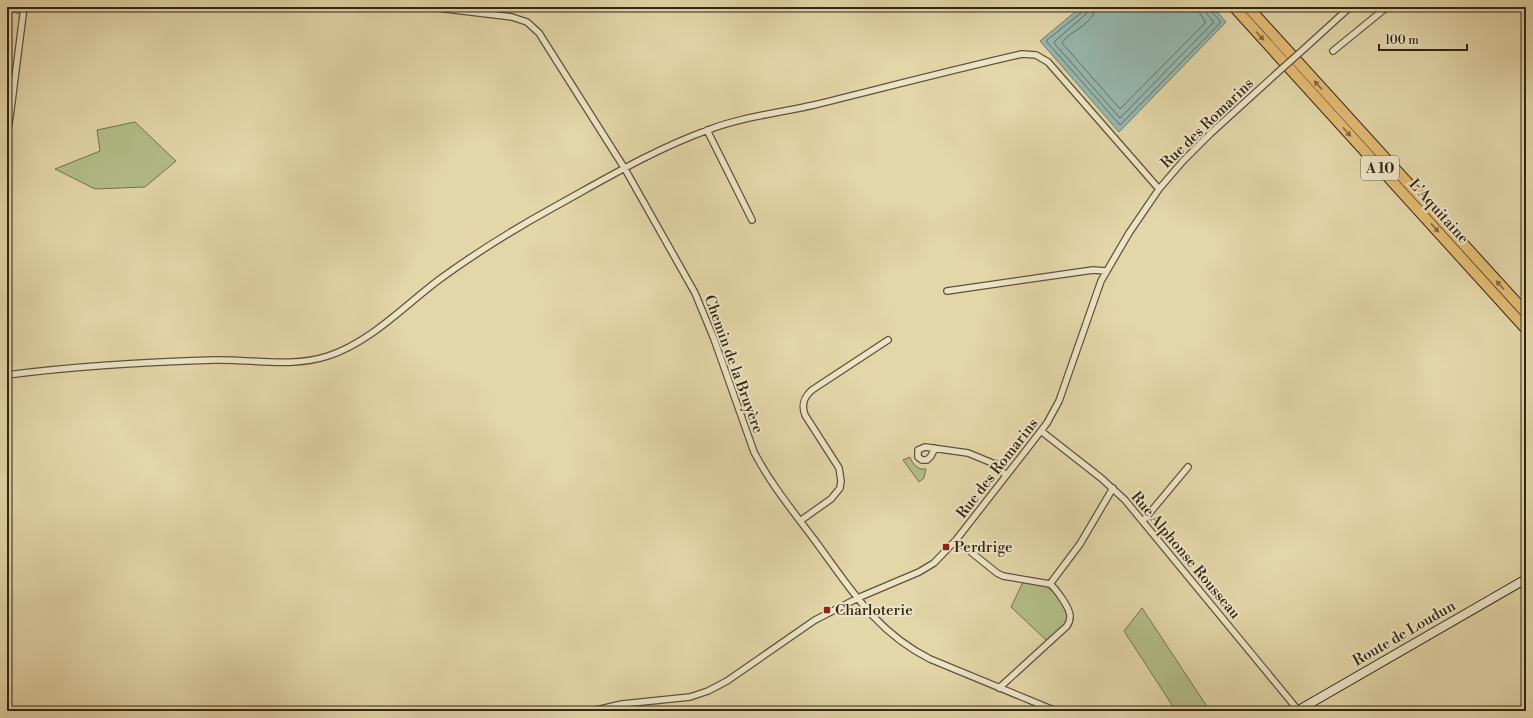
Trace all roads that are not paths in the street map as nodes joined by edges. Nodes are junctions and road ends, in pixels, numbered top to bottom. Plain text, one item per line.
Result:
1 (24, 7) edge
2 (429, 7) edge
3 (1234, 7) edge
4 (1248, 7) edge
5 (1350, 7) edge
6 (1387, 7) edge
7 (1333, 52) dead end
8 (707, 130) junction
9 (7, 133) edge
10 (625, 169) junction
11 (1159, 189) junction
12 (752, 220) dead end
13 (1106, 271) junction
14 (947, 291) dead end
15 (1526, 313) edge
16 (1526, 329) edge
17 (888, 340) dead end
18 (7, 375) edge
19 (1041, 431) junction
20 (935, 448) dead end
21 (1188, 467) dead end
22 (1006, 475) junction
23 (1113, 488) junction
24 (800, 521) junction
25 (1142, 521) junction
26 (956, 540) junction
27 (1526, 579) edge
28 (1050, 584) junction
29 (858, 599) junction
30 (999, 688) junction
31 (592, 711) edge
32 (1056, 711) edge
33 (1297, 711) edge

1 - 9 street
2 - 10 street, Chemin de la Bruyère
3 -> 16 highway, L'Aquitaine / A 10
15 -> 4 highway, L'Aquitaine / A 10
5 - 11 street, Rue des Romarins, bridge
6 - 7 street
8 - 10 street
8 - 11 street
8 - 12 street
10 - 18 street
10 - 24 street, Chemin de la Bruyère
11 - 13 street, Rue des Romarins
13 - 14 street
13 - 19 street, Rue des Romarins
17 - 24 street
19 - 22 street, Rue des Romarins
19 - 23 street, Rue Alphonse Rousseau
20 - 22 street
21 - 25 street
22 - 26 street, Rue des Romarins
23 - 25 street, Rue Alphonse Rousseau
23 - 28 street
24 - 29 street, Chemin de la Bruyère
25 - 33 street, Rue Alphonse Rousseau
26 - 28 street
26 - 29 street, Rue des Romarins
27 - 33 main road, Route de Loudun
28 - 30 street
29 - 30 street, Chemin de la Bruyère
29 - 31 street, Rue des Romarins
30 - 32 street, Chemin de la Bruyère

